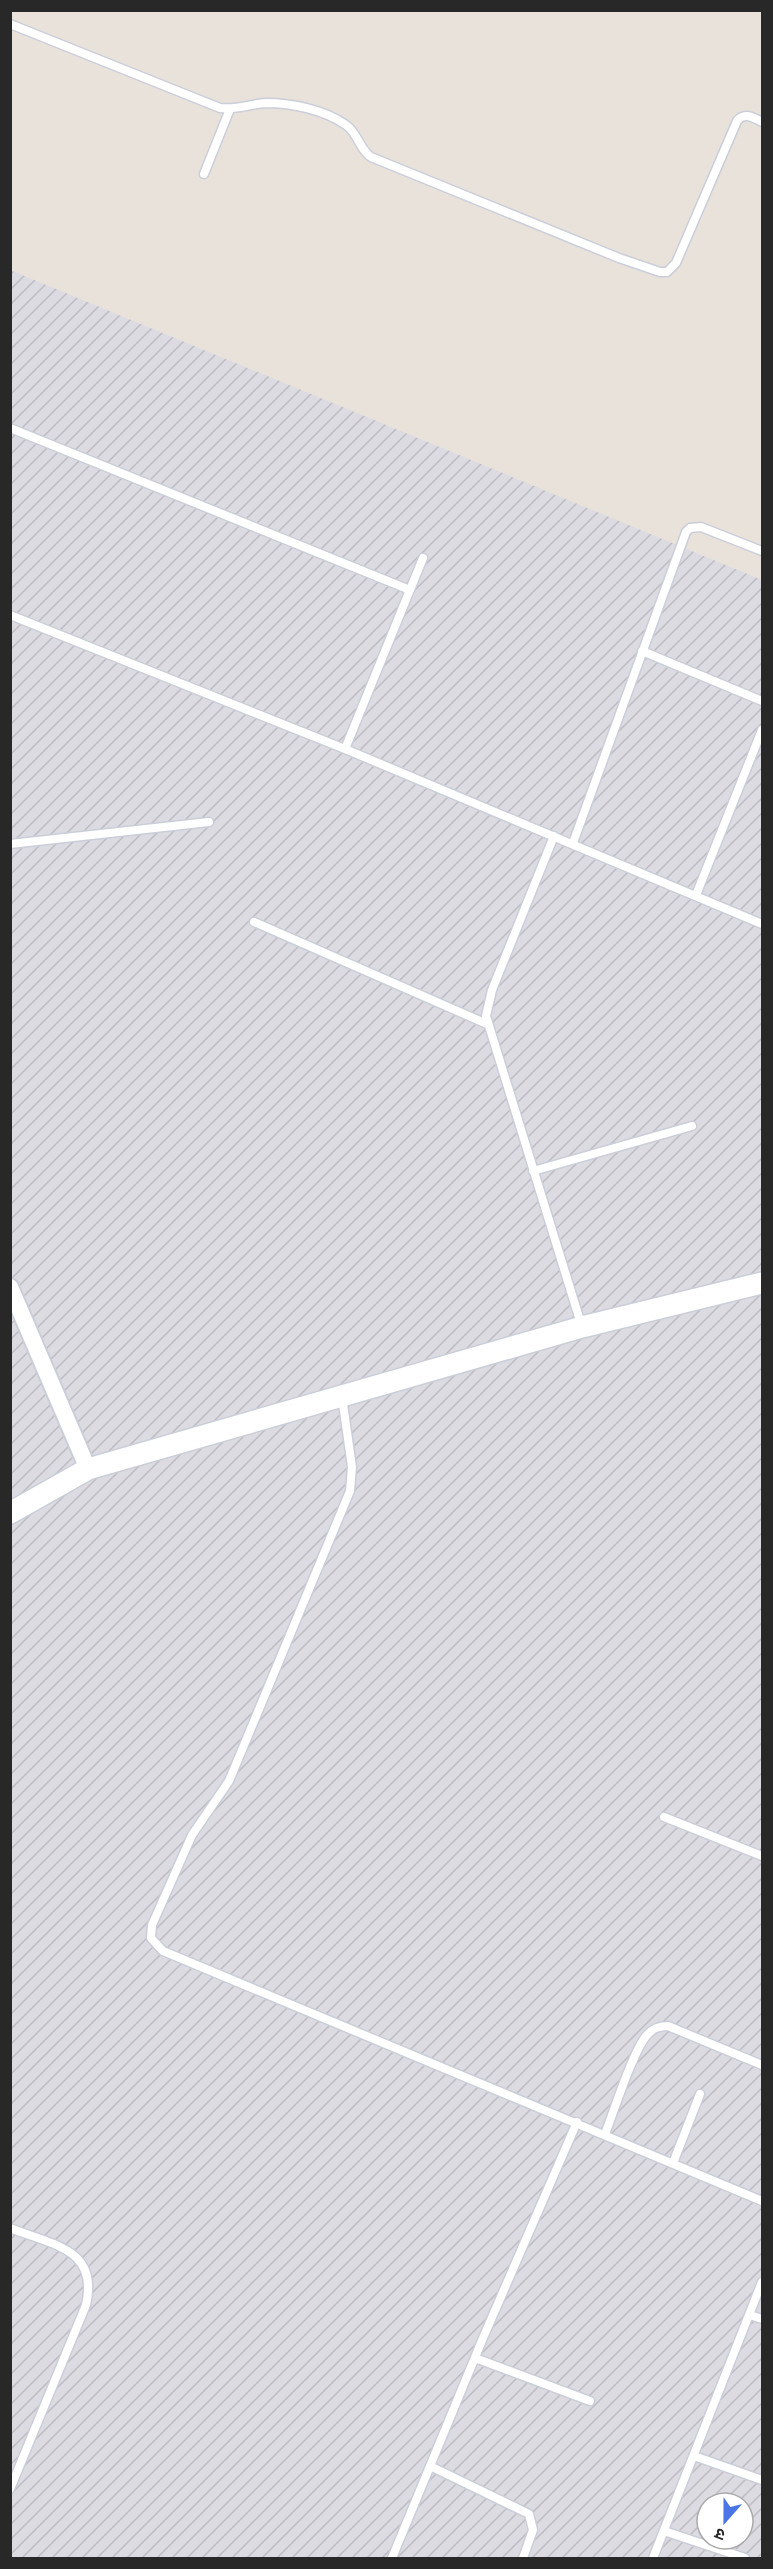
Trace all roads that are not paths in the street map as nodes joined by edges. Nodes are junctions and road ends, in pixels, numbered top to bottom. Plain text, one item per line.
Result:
1 (10, 24) edge
2 (230, 109) junction
3 (762, 122) edge
4 (204, 174) dead end
5 (10, 428) edge
6 (762, 550) edge
7 (423, 558) dead end
8 (410, 590) junction
9 (10, 615) edge
10 (642, 651) junction
11 (762, 701) edge
12 (762, 730) edge
13 (345, 749) junction
14 (209, 822) dead end
15 (554, 836) junction
16 (573, 843) junction
17 (10, 844) edge
18 (696, 896) junction
19 (254, 922) dead end
20 (762, 924) edge
21 (487, 1024) junction
22 (692, 1126) dead end
23 (533, 1171) junction
24 (762, 1283) edge
25 (10, 1287) edge
26 (582, 1327) junction
27 (342, 1396) junction
28 (88, 1468) junction
29 (10, 1513) edge
30 (664, 1817) dead end
31 (762, 1856) edge
32 (762, 2065) edge
33 (700, 2094) dead end
34 (577, 2122) junction
35 (605, 2134) junction
36 (672, 2163) junction
37 (762, 2201) edge
38 (10, 2228) edge
39 (762, 2282) edge
40 (750, 2315) junction
41 (762, 2319) edge
42 (475, 2358) junction
43 (590, 2401) dead end
44 (694, 2456) junction
45 (430, 2466) junction
46 (762, 2480) edge
47 (10, 2489) edge
48 (664, 2531) junction
49 (392, 2559) edge
50 (523, 2559) edge
51 (653, 2559) edge
52 (745, 2559) edge

1 - 2 lane
2 - 3 lane
2 - 4 lane
5 - 8 lane
6 - 10 lane
7 - 8 lane
8 - 13 lane
9 - 13 lane
10 - 11 lane
10 - 16 lane
12 - 18 lane
13 - 15 lane
14 - 17 lane
15 - 16 lane
15 - 21 lane
16 - 18 lane
18 - 20 lane
19 - 21 lane
21 - 23 lane
22 - 23 lane
23 - 26 lane
24 - 26 street
25 - 28 street
26 - 27 street
27 - 28 street
27 - 34 lane
28 - 29 street
30 - 31 lane
32 - 35 lane
33 - 36 lane
34 - 35 lane
34 - 42 lane
35 - 36 lane
36 - 37 lane
38 - 47 lane
39 - 40 lane
40 - 41 lane
40 - 44 lane
42 - 43 lane
42 - 45 lane
44 - 46 lane
44 - 48 lane
45 - 49 lane
45 - 50 lane
48 - 51 lane
48 - 52 lane

